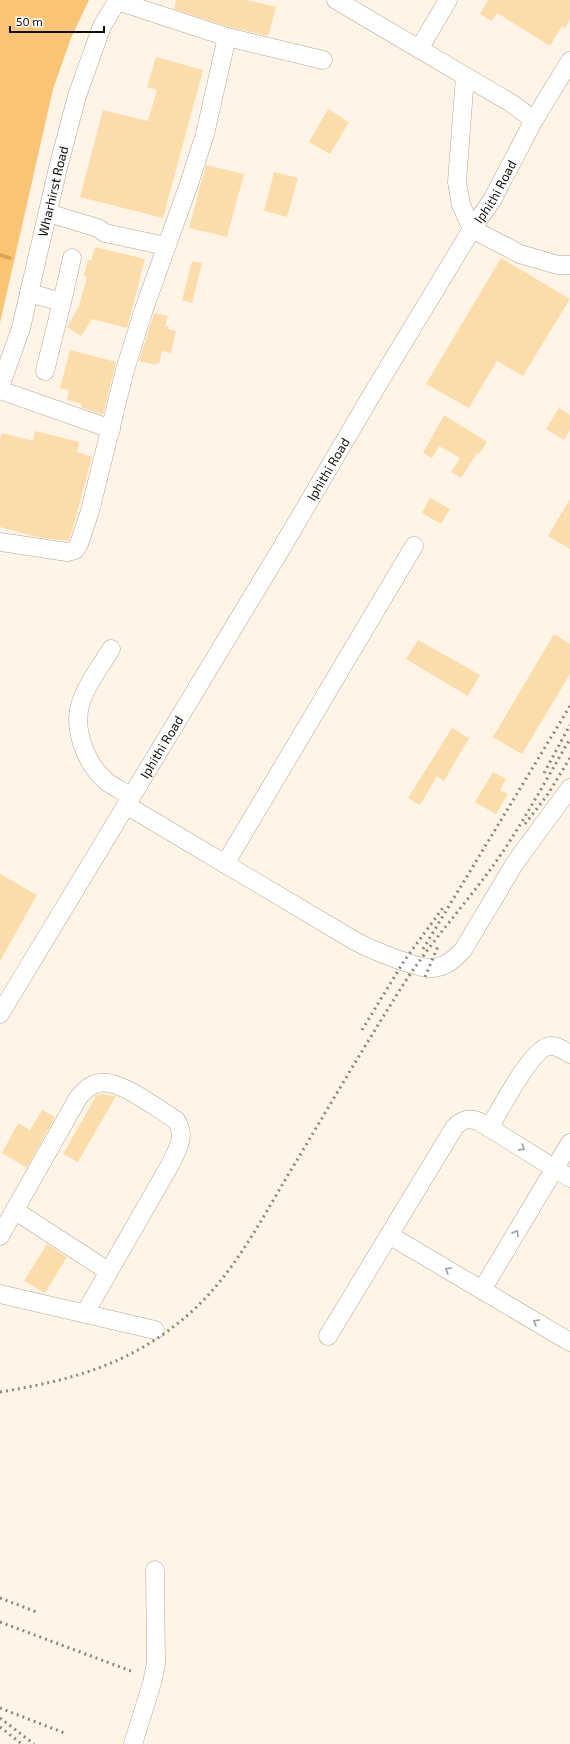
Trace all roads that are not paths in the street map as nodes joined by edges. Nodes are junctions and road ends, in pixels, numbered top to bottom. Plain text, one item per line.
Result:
1 (336, 0) edge
2 (448, 0) edge
3 (117, 1) edge
4 (227, 38) junction
5 (419, 49) junction
6 (323, 60) dead end
7 (570, 61) edge
8 (465, 76) junction
9 (534, 120) junction
10 (47, 219) junction
11 (472, 229) junction
12 (166, 246) junction
13 (72, 258) dead end
14 (570, 265) edge
15 (29, 293) junction
16 (62, 302) junction
17 (45, 371) dead end
18 (0, 388) edge
19 (111, 429) junction
20 (0, 542) edge
21 (414, 546) dead end
22 (111, 649) dead end
23 (570, 788) edge
24 (128, 800) junction
25 (225, 864) junction
26 (0, 1014) edge
27 (570, 1054) edge
28 (489, 1128) junction
29 (570, 1143) edge
30 (555, 1169) junction
31 (570, 1178) edge
32 (14, 1210) junction
33 (389, 1235) junction
34 (0, 1236) edge
35 (108, 1270) junction
36 (482, 1290) junction
37 (0, 1294) edge
38 (85, 1313) junction
39 (155, 1330) dead end
40 (328, 1336) dead end
41 (570, 1342) edge
42 (155, 1570) dead end
43 (133, 1744) edge

1 - 5 lane
2 - 5 lane
3 - 4 lane
3 - 10 lane, Wharhirst Road
4 - 6 lane
4 - 12 lane
5 - 8 lane
7 - 9 lane, Iphithi Road
8 - 9 lane
8 - 11 lane
9 - 11 lane, Iphithi Road
10 - 12 lane
10 - 15 lane, Wharhirst Road
11 - 14 lane
11 - 24 lane, Iphithi Road
12 - 19 lane
13 - 16 lane
15 - 16 lane
15 - 18 lane, Wharhirst Road
16 - 17 lane
18 - 19 lane
19 - 20 lane
21 - 25 lane
22 - 24 lane
23 - 25 lane
24 - 25 lane
24 - 26 lane, Iphithi Road
27 - 28 lane
28 -> 30 lane
28 - 33 lane
29 - 30 lane
30 - 31 lane
36 -> 30 lane
32 - 34 lane
32 - 35 lane
32 - 35 lane
36 -> 33 lane
33 - 40 lane
35 - 38 lane
41 -> 36 lane
37 - 38 lane
38 - 39 lane
42 - 43 lane

